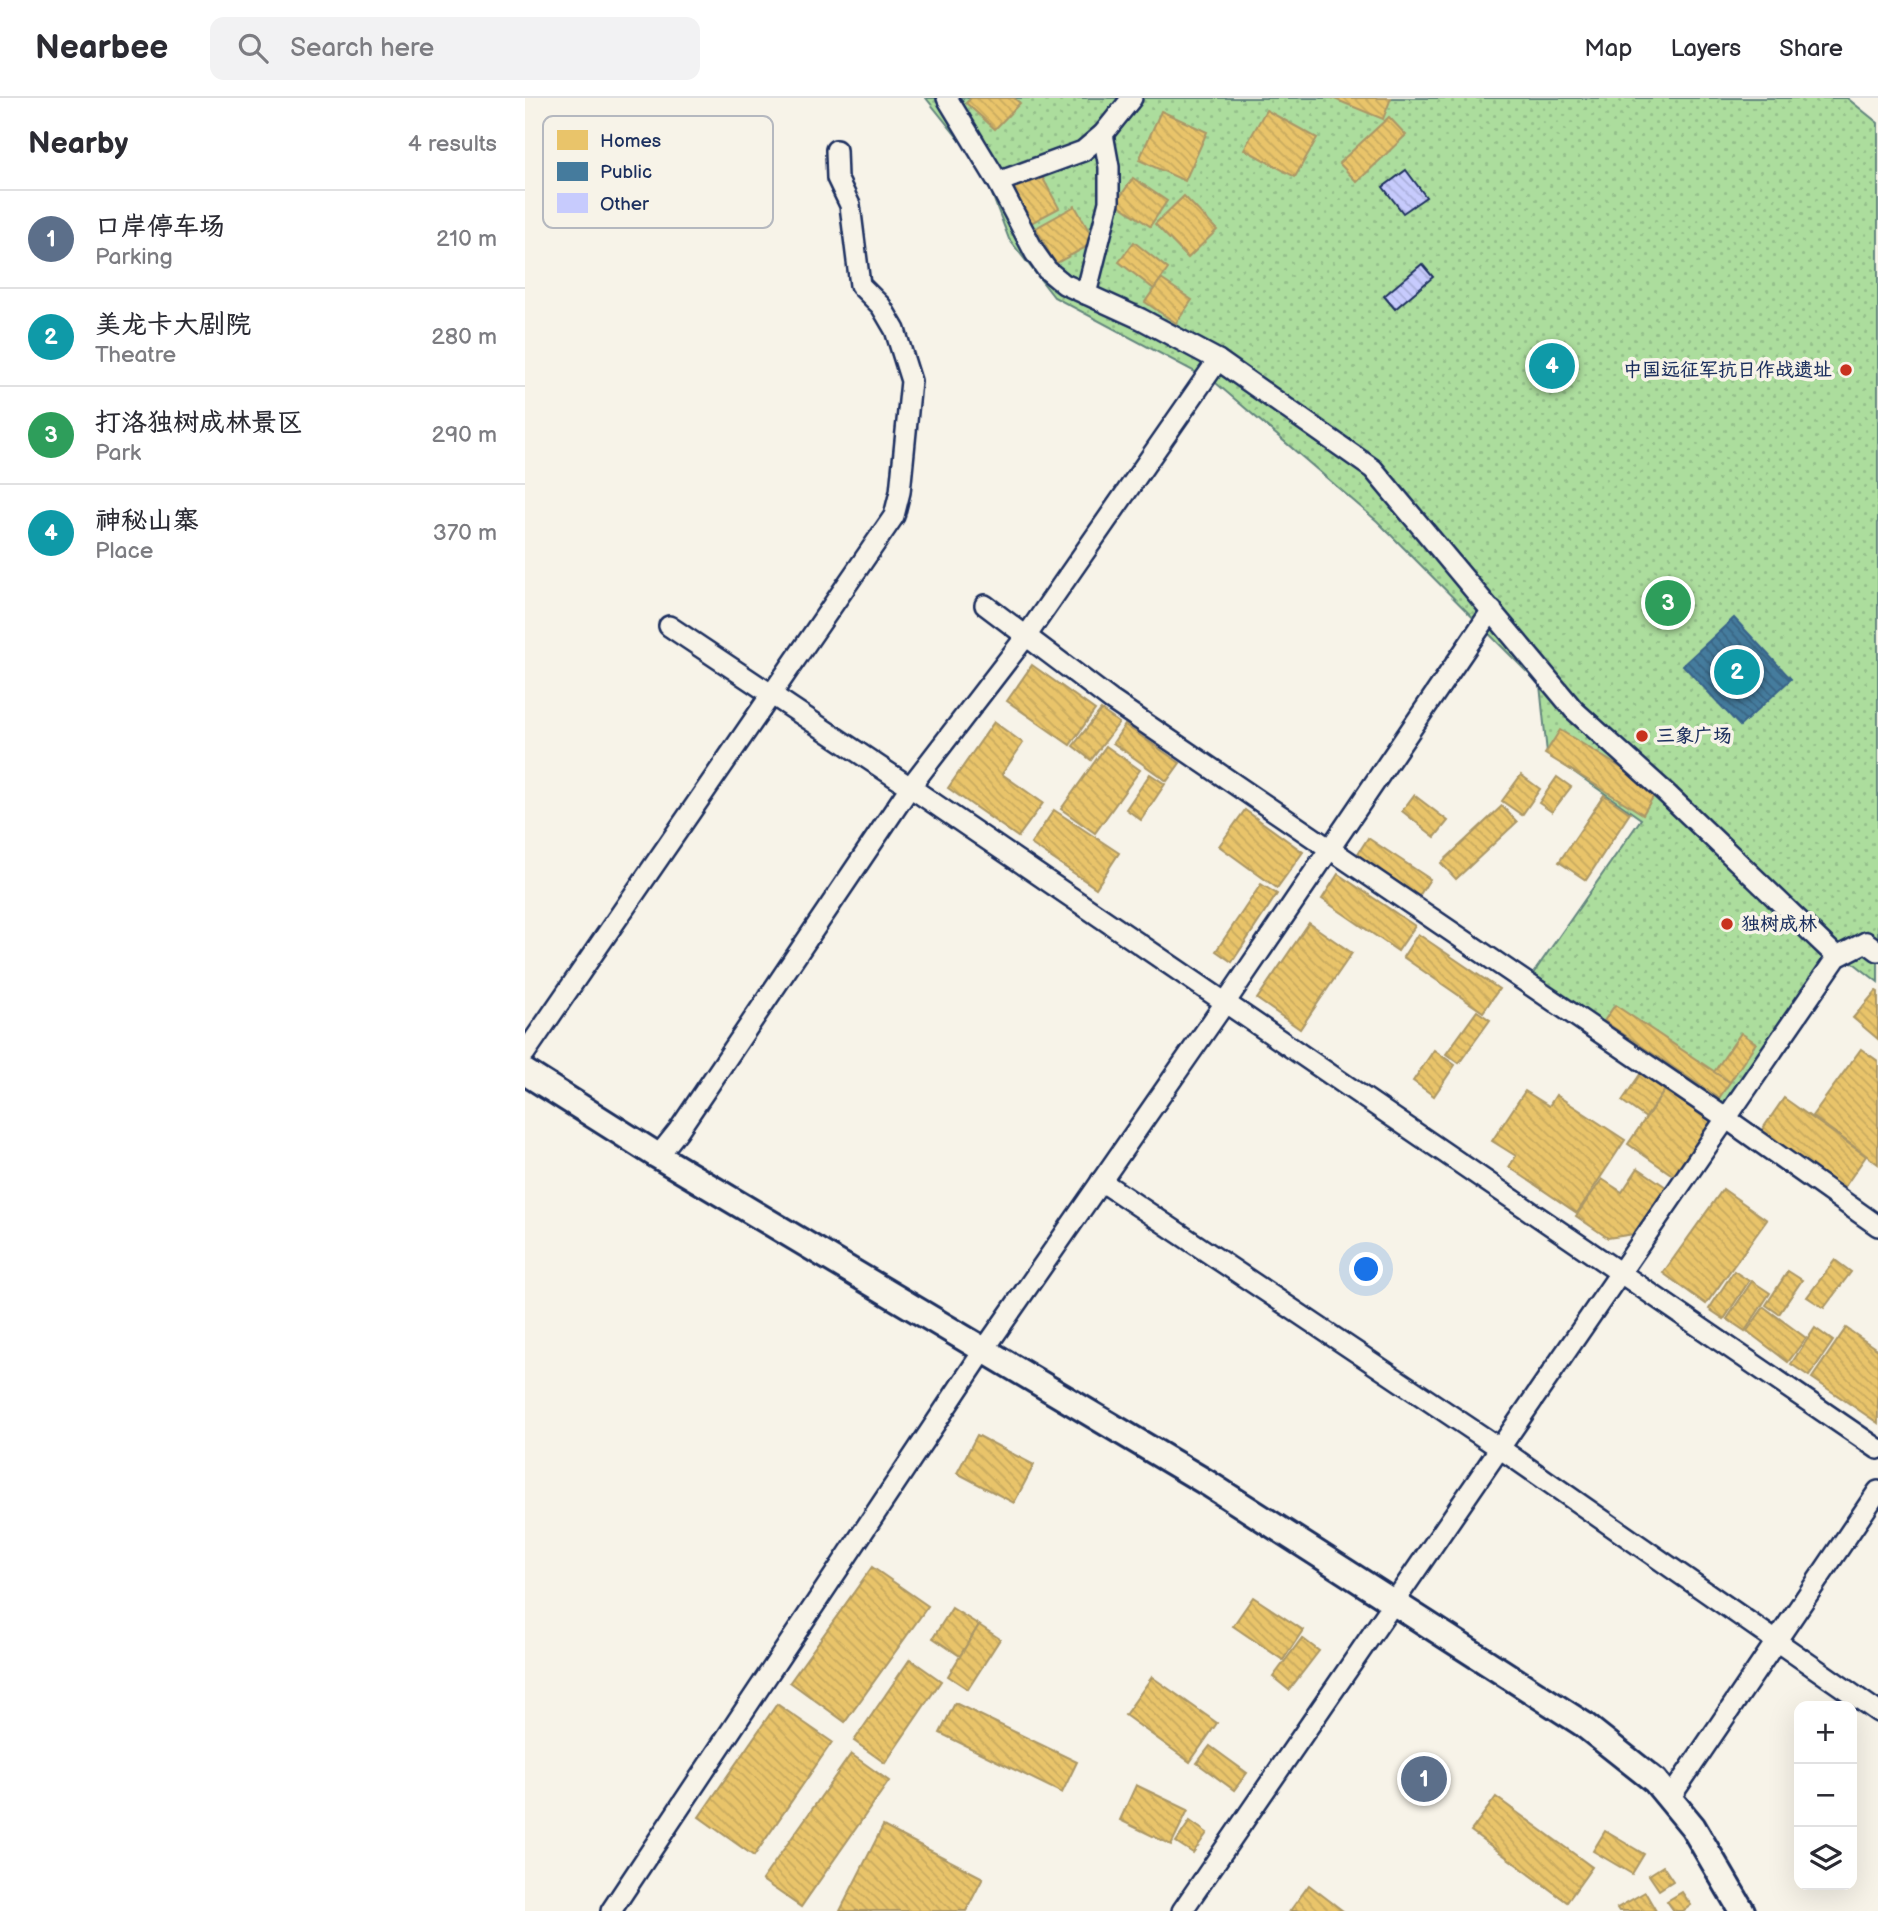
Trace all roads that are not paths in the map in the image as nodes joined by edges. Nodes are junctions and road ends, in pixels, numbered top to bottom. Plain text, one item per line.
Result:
1 (947, 98) edge
2 (1132, 98) edge
3 (1103, 134) junction
4 (836, 150) dead end
5 (998, 183) junction
6 (1086, 294) junction
7 (1217, 360) junction
8 (985, 605) dead end
9 (1492, 610) junction
10 (669, 626) dead end
11 (1027, 635) junction
12 (772, 694) junction
13 (910, 787) junction
14 (1331, 849) junction
15 (1878, 951) edge
16 (1837, 957) junction
17 (1225, 1003) junction
18 (525, 1054) edge
19 (525, 1072) edge
20 (1727, 1119) junction
21 (658, 1156) junction
22 (1101, 1181) junction
23 (1878, 1226) edge
24 (1622, 1272) junction
25 (984, 1350) junction
26 (1500, 1449) junction
27 (1878, 1449) edge
28 (1878, 1491) edge
29 (1395, 1603) junction
30 (1776, 1641) junction
31 (1878, 1712) edge
32 (1669, 1798) junction
33 (611, 1911) edge
34 (1182, 1911) edge
35 (1742, 1911) edge

1 - 5 street
2 - 3 street
3 - 5 street
3 - 6 street
4 - 12 street
5 - 6 street
6 - 7 street
7 - 9 street
7 - 11 street
8 - 11 street
9 - 14 street
9 - 16 street
10 - 12 street
11 - 13 street
11 - 14 street
12 - 13 street
12 - 18 street
13 - 17 street
13 - 21 street
14 - 17 street
14 - 20 street
15 - 16 street
16 - 20 street
17 - 22 street
17 - 24 street
19 - 21 street
20 - 23 street
20 - 24 street
21 - 25 street
22 - 25 street
22 - 26 street
24 - 26 street
24 - 27 street
25 - 29 street
25 - 33 street
26 - 29 street
26 - 30 street
28 - 30 street
29 - 32 street
29 - 34 street
30 - 31 street
30 - 32 street
32 - 35 street

